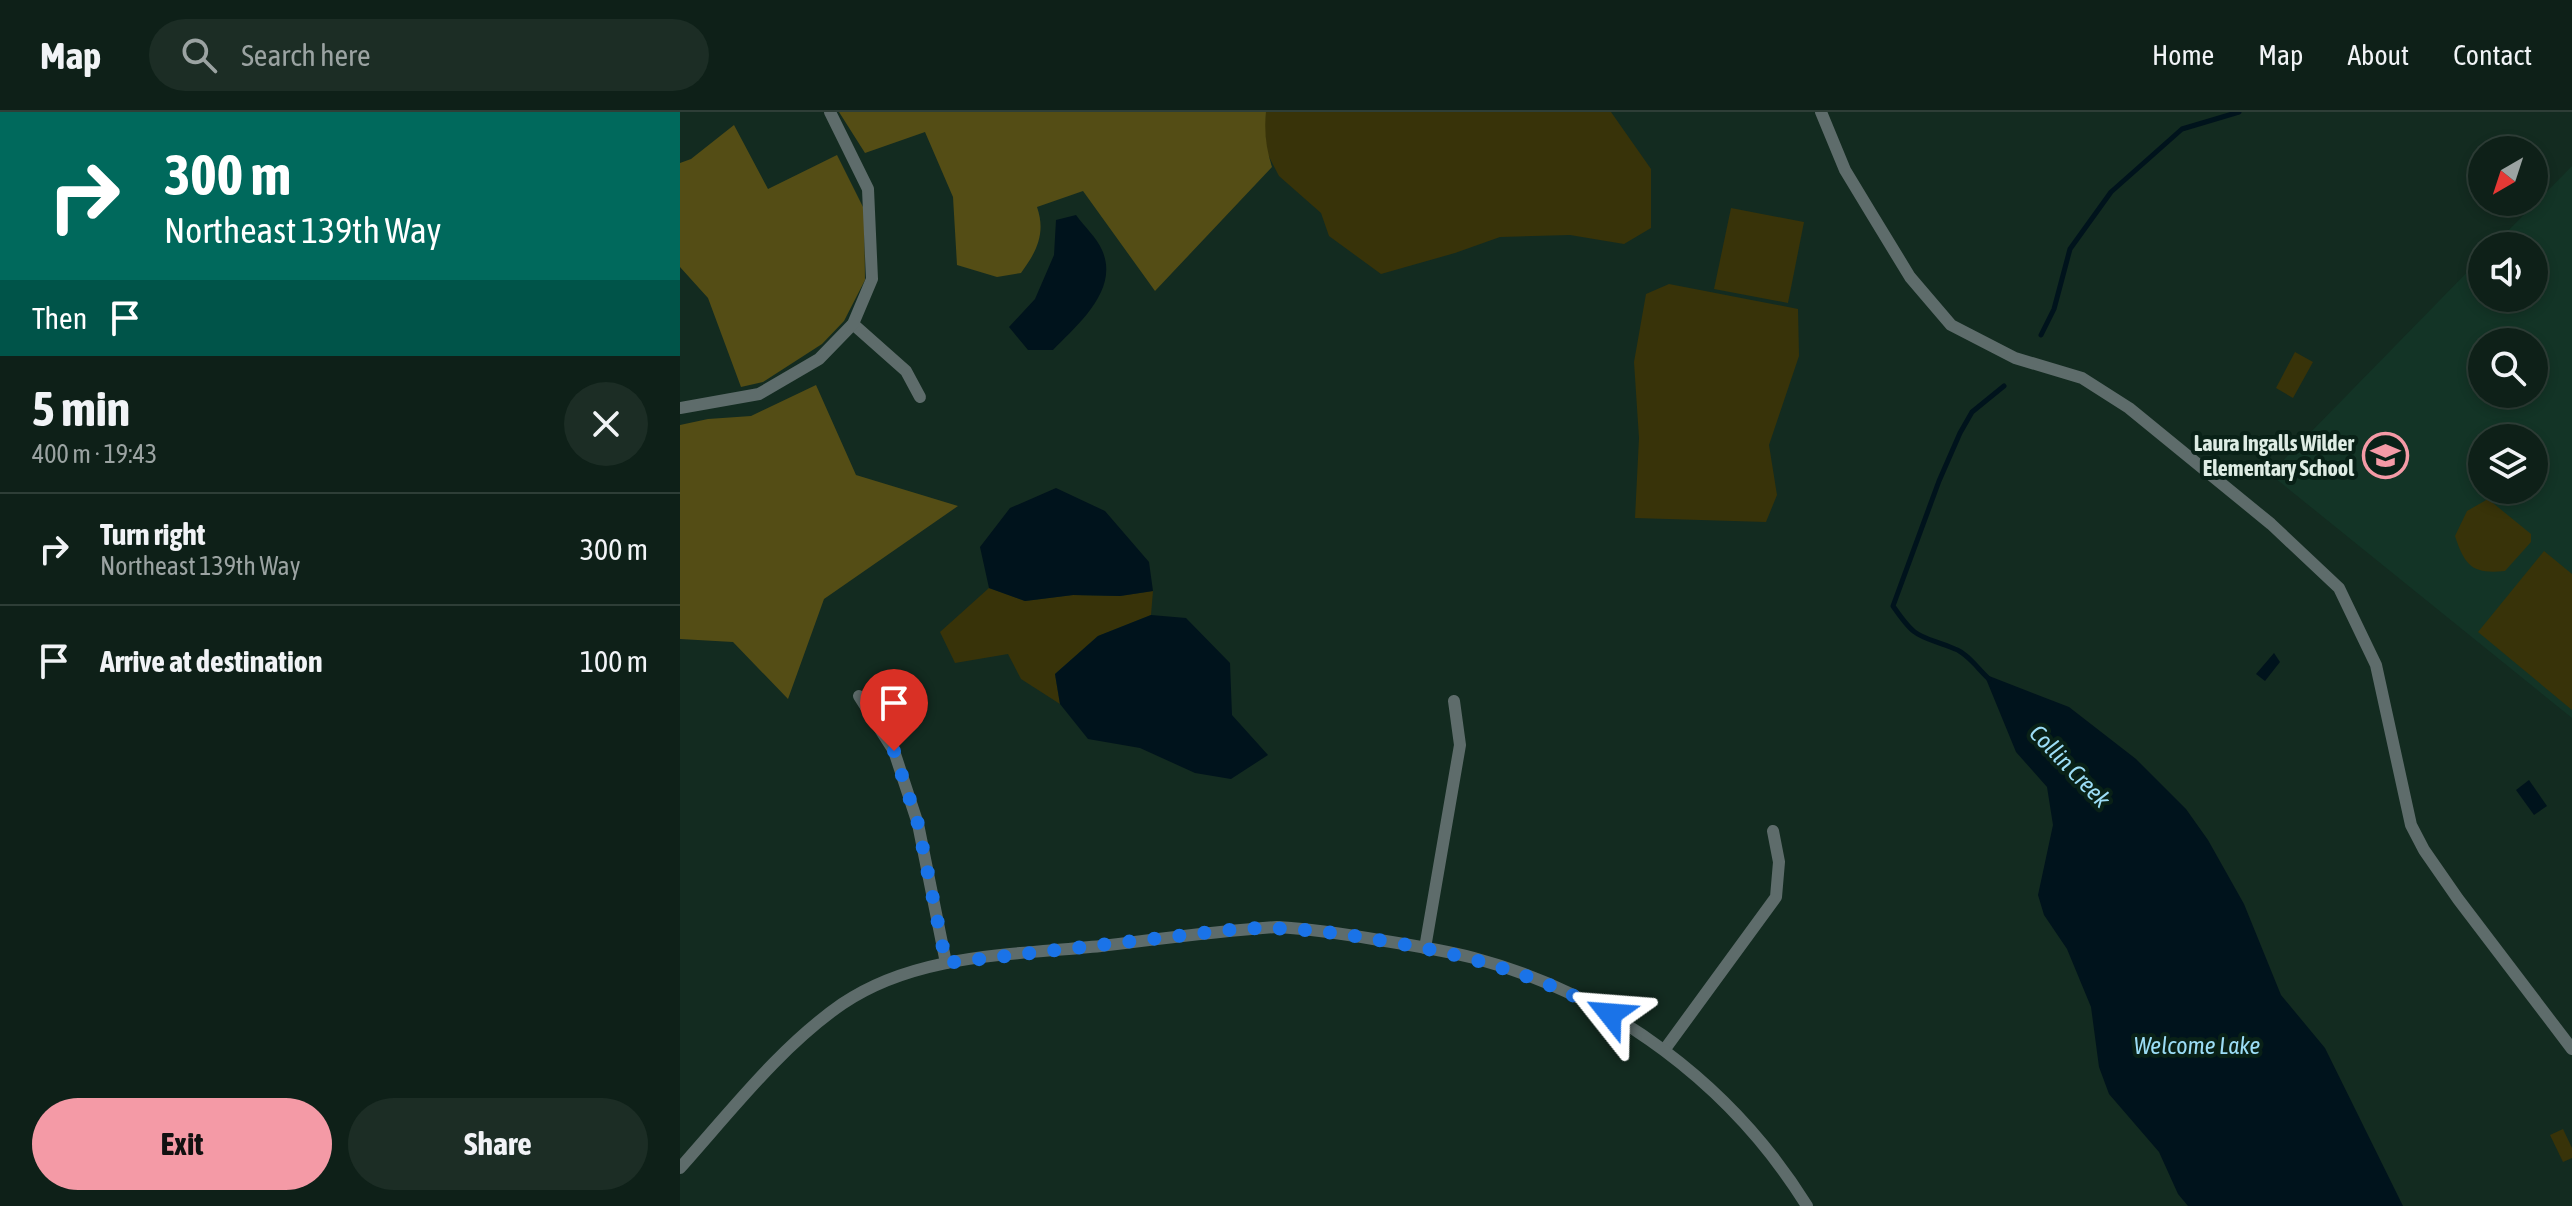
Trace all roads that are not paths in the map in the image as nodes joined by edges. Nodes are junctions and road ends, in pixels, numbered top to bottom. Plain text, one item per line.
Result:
1 (830, 112) edge
2 (1821, 112) edge
3 (853, 324) junction
4 (920, 397) dead end
5 (680, 408) edge
6 (859, 696) dead end
7 (1454, 701) dead end
8 (1773, 831) dead end
9 (1425, 948) junction
10 (946, 963) junction
11 (1665, 1049) junction
12 (2572, 1049) edge
13 (680, 1168) edge
14 (1807, 1206) edge

1 - 3 street
2 - 12 street
3 - 4 street
3 - 5 street
6 - 10 street
7 - 9 street
8 - 11 street
9 - 10 street
9 - 11 street
10 - 13 street
11 - 14 street

